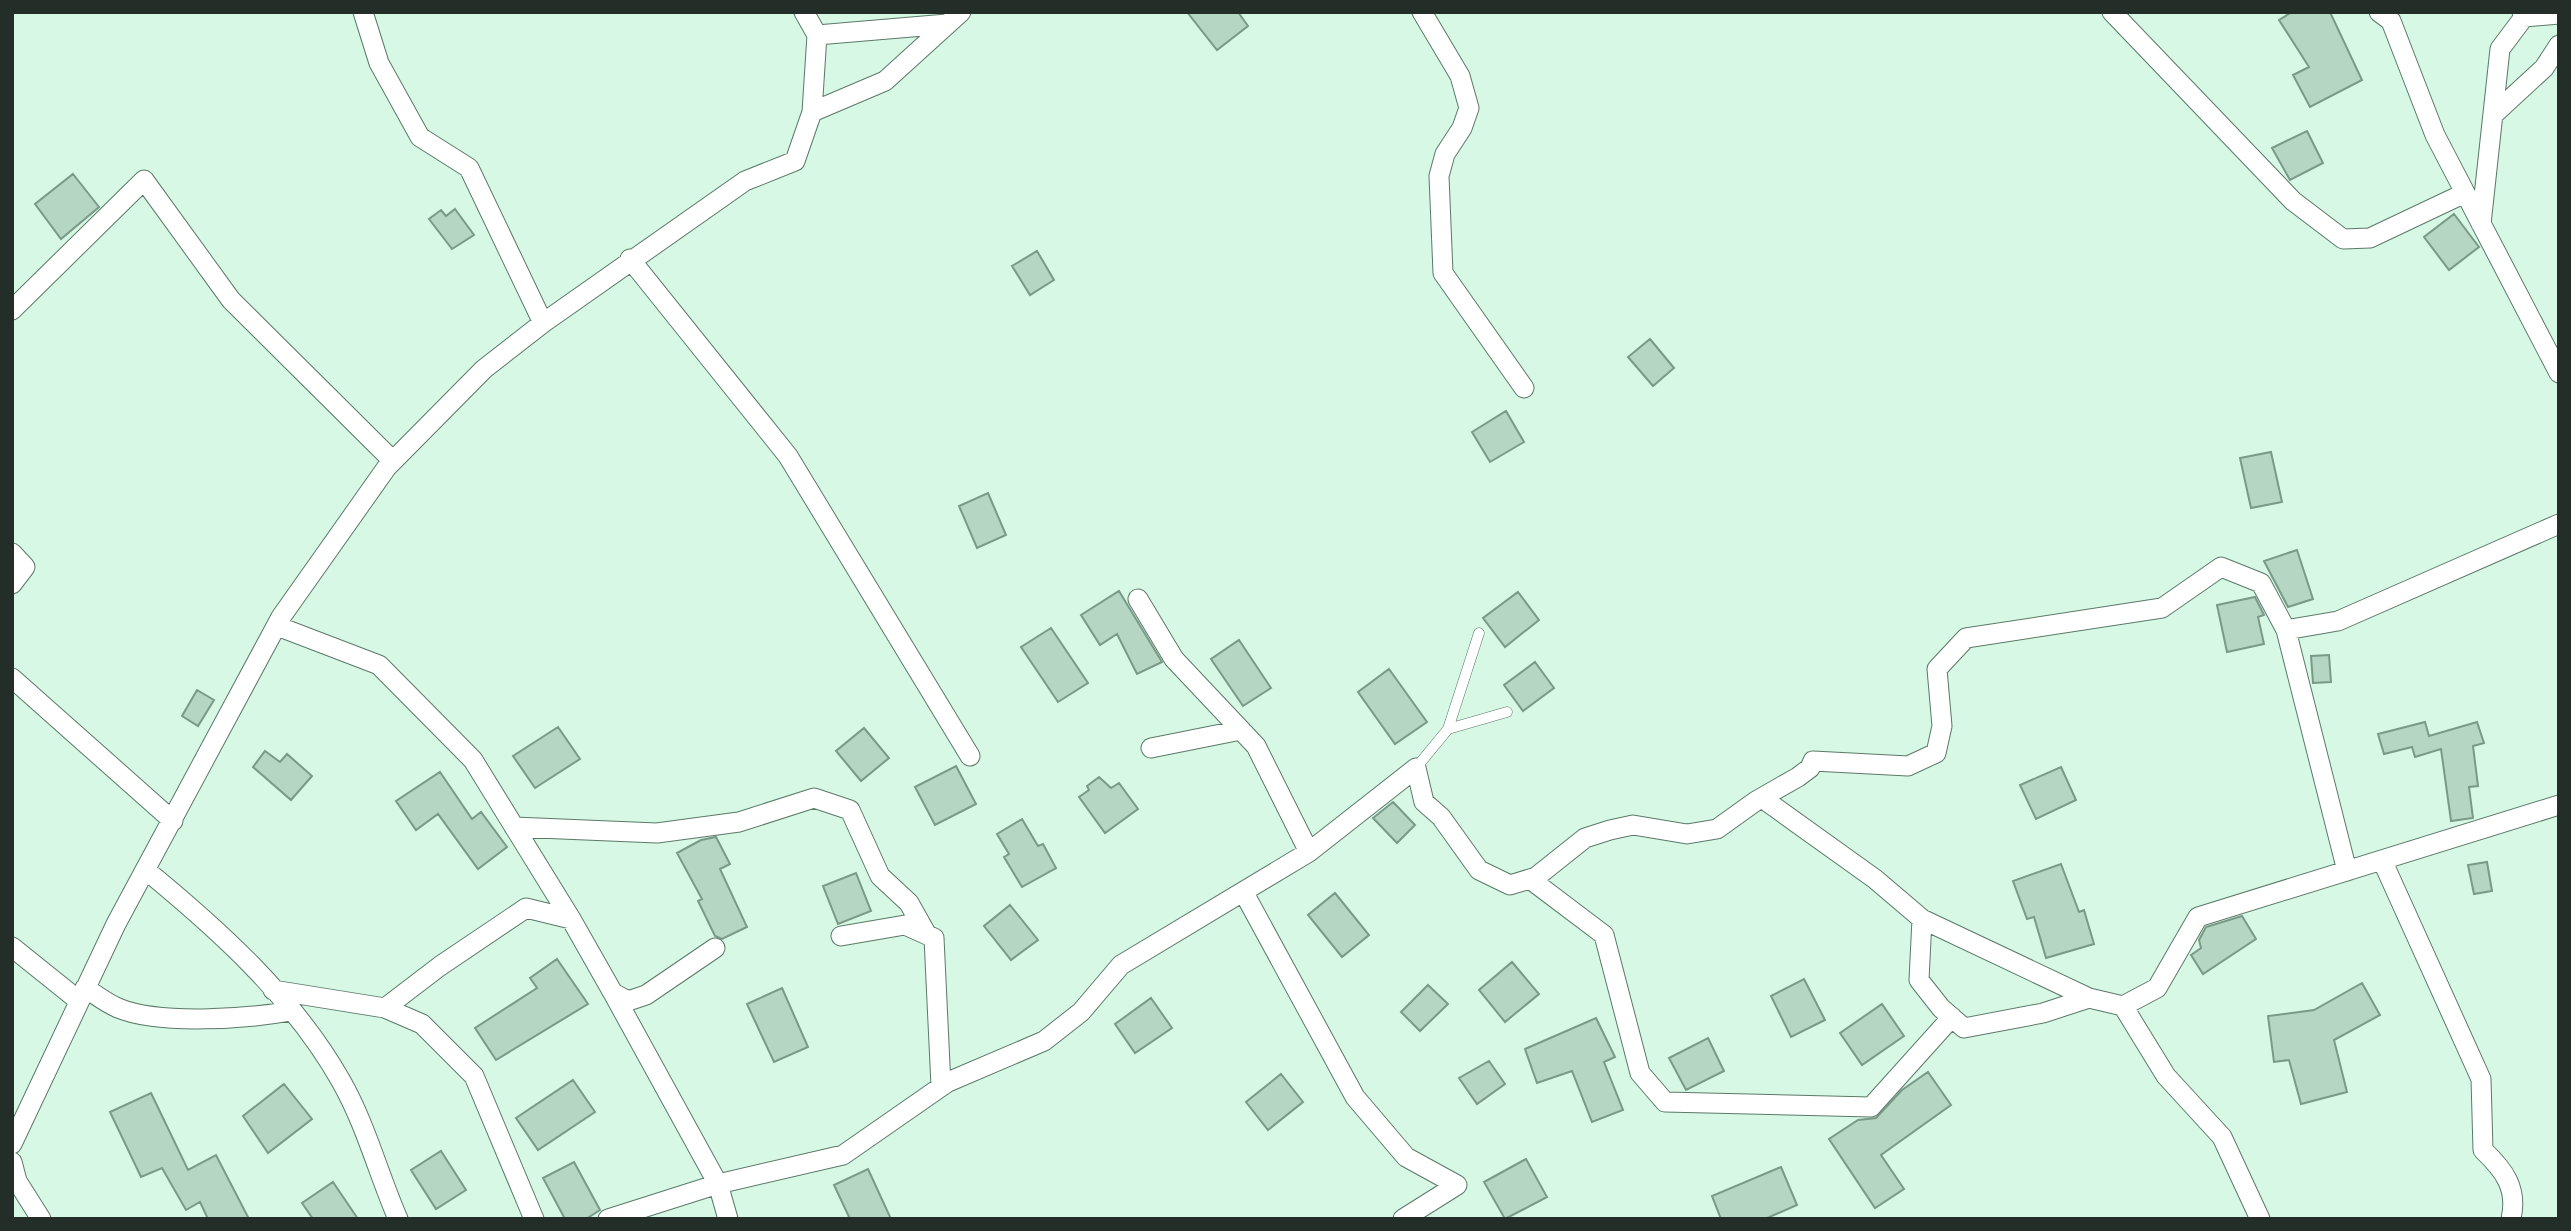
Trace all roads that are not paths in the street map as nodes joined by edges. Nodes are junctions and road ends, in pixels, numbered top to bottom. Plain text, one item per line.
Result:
1 (363, 12) edge
2 (804, 12) edge
3 (1422, 12) edge
4 (2112, 12) edge
5 (2379, 12) edge
6 (2559, 14) edge
7 (2523, 15) edge
8 (954, 18) edge
9 (916, 20) edge
10 (817, 36) junction
11 (2559, 46) edge
12 (812, 112) junction
13 (2493, 115) junction
14 (2465, 193) junction
15 (2481, 224) junction
16 (630, 259) junction
17 (12, 310) edge
18 (542, 323) junction
19 (2559, 373) edge
20 (1524, 388) dead end
21 (393, 461) junction
22 (2559, 524) edge
23 (12, 553) edge
24 (12, 584) edge
25 (1138, 599) dead end
26 (277, 626) junction
27 (2286, 630) junction
28 (1479, 633) dead end
29 (12, 678) edge
30 (1507, 712) dead end
31 (1448, 729) junction
32 (1241, 730) junction
33 (1151, 748) dead end
34 (970, 756) dead end
35 (1416, 768) junction
36 (1762, 797) junction
37 (2559, 805) edge
38 (173, 821) junction
39 (514, 827) junction
40 (1309, 852) junction
41 (2382, 860) junction
42 (147, 871) junction
43 (2347, 871) junction
44 (1530, 879) junction
45 (1244, 893) junction
46 (571, 919) junction
47 (1922, 919) junction
48 (927, 935) junction
49 (841, 936) dead end
50 (12, 947) edge
51 (715, 947) dead end
52 (273, 990) junction
53 (613, 993) junction
54 (81, 994) junction
55 (331, 998) junction
56 (2089, 998) junction
57 (2123, 1006) junction
58 (385, 1009) junction
59 (294, 1015) junction
60 (1952, 1017) junction
61 (941, 1086) junction
62 (12, 1144) edge
63 (12, 1162) edge
64 (718, 1184) junction
65 (41, 1219) edge
66 (398, 1219) edge
67 (534, 1219) edge
68 (608, 1219) edge
69 (728, 1219) edge
70 (1403, 1219) edge
71 (2260, 1219) edge
72 (2511, 1219) edge

1 - 18 street
2 - 10 street
3 - 20 street
4 - 14 street
5 - 14 street
6 - 7 street
7 - 13 street
8 - 9 street
8 - 12 street
9 - 10 street
10 - 12 street
11 - 13 street
12 - 16 street
13 - 15 street
14 - 15 street
15 - 19 street
16 - 18 street
16 - 34 street
17 - 21 street
18 - 21 street
21 - 26 street
22 - 27 street
23 - 24 street
25 - 32 street
26 - 38 street
26 - 39 street
27 - 36 street
27 - 43 street
28 - 31 lane
29 - 38 street
30 - 31 lane
31 - 35 lane
32 - 33 street
32 - 40 street
35 - 40 street
35 - 44 street
36 - 44 street
36 - 47 street
37 - 41 street
38 - 42 street
39 - 46 street
39 - 48 street
40 - 45 street
41 - 43 street
41 - 72 street
42 - 52 street
42 - 54 street
43 - 57 street
44 - 60 street
45 - 61 street
45 - 70 street
46 - 53 street
46 - 58 street
47 - 56 street
47 - 60 street
48 - 49 street
48 - 61 street
50 - 54 street
51 - 53 street
52 - 55 street
52 - 59 street
53 - 64 street
54 - 59 street
54 - 62 street
55 - 58 street
55 - 59 street
56 - 57 street
56 - 60 street
57 - 71 street
58 - 67 street
59 - 66 street
61 - 64 street
63 - 65 street
64 - 68 street
64 - 69 street

